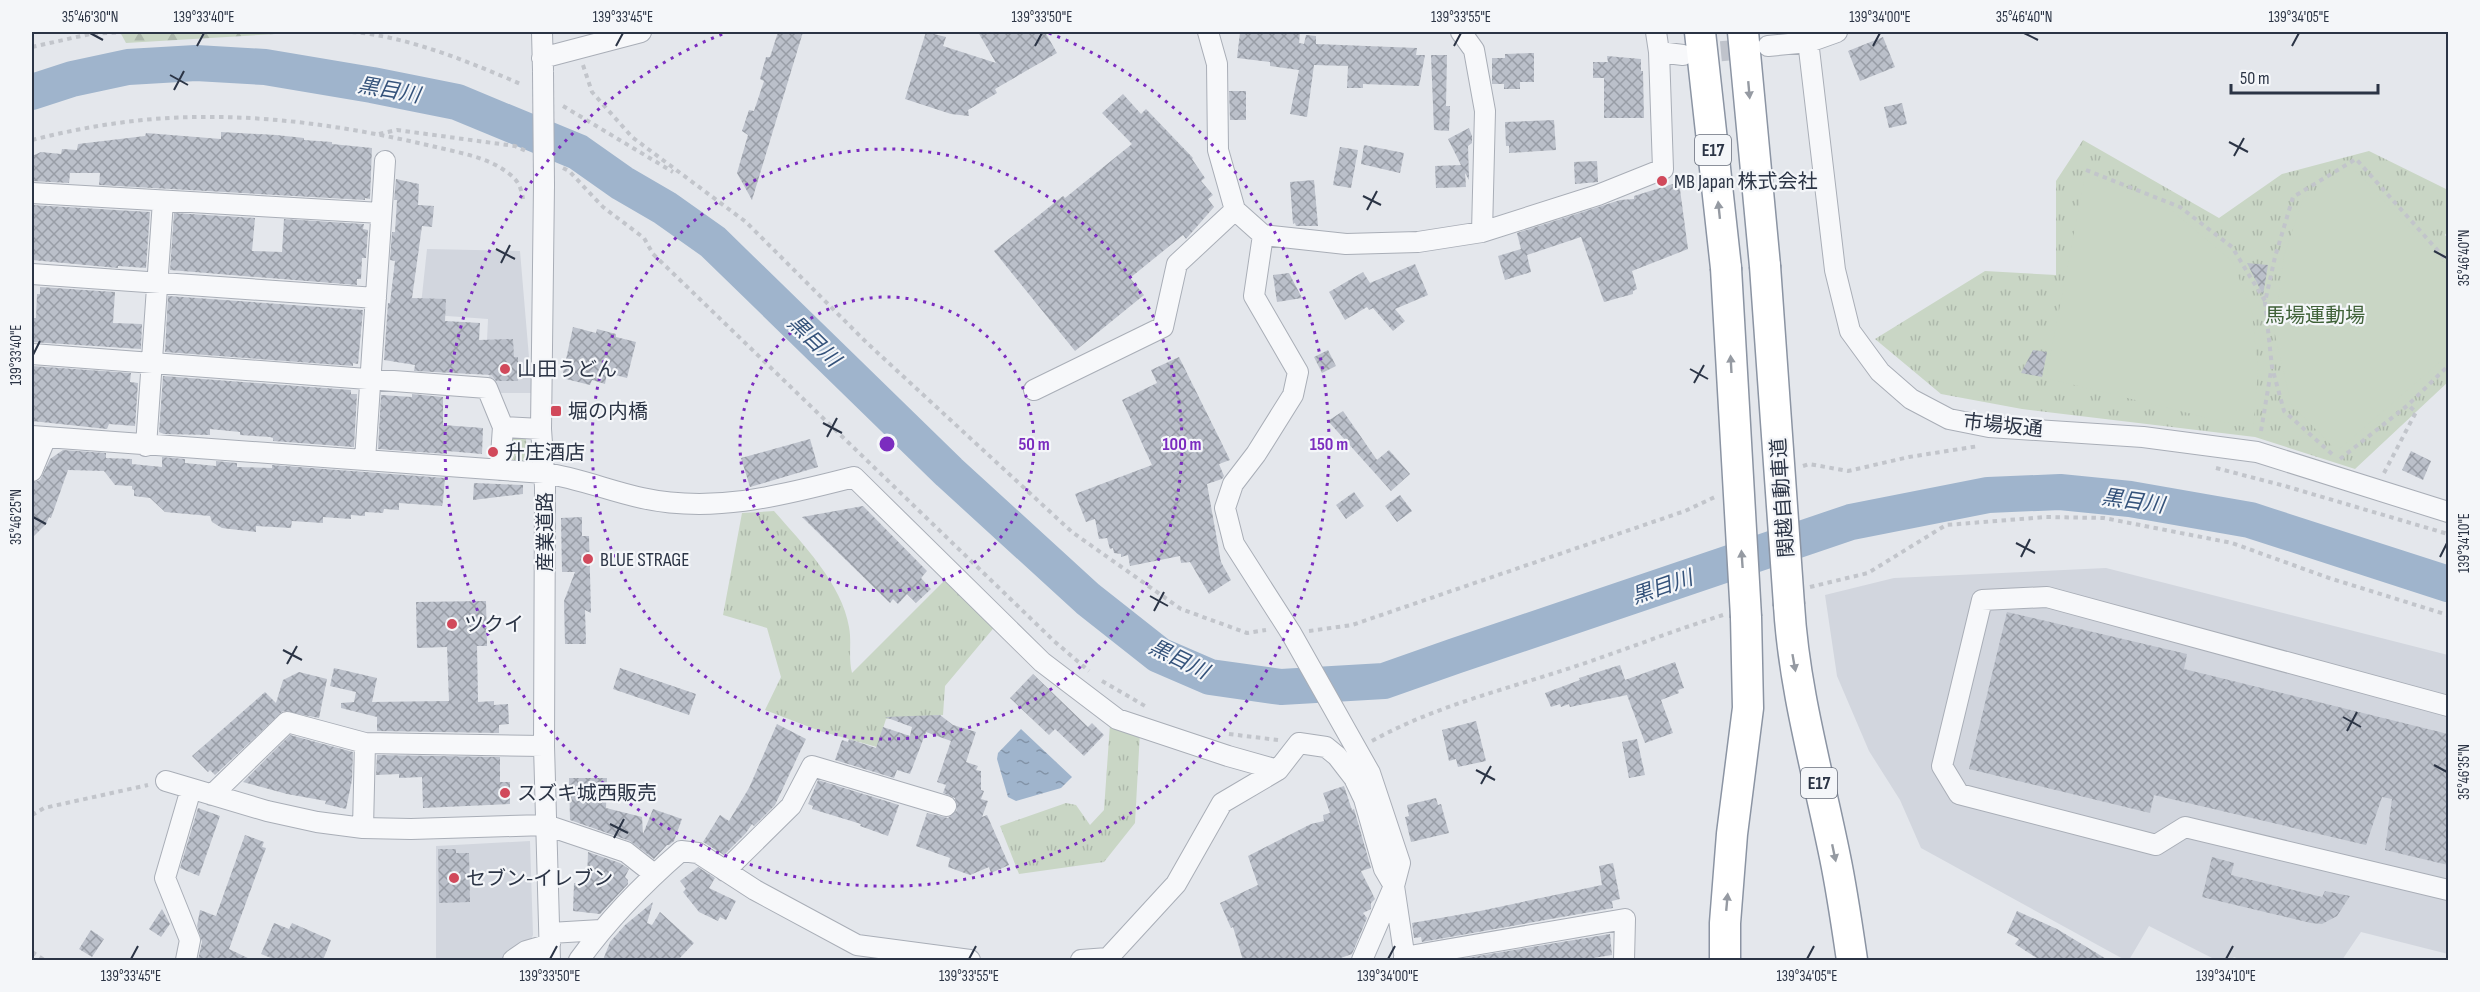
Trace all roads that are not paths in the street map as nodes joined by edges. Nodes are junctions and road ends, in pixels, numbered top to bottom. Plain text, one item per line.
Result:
1 (542, 32) edge
2 (641, 32) edge
3 (1208, 32) edge
4 (1461, 32) edge
5 (1656, 32) edge
6 (1743, 32) edge
7 (1837, 32) edge
8 (1808, 37) edge
9 (1691, 43) edge
10 (1768, 46) tunnel mouth
11 (1659, 52) junction
12 (543, 65) junction
13 (385, 161) dead end
14 (32, 193) edge
15 (163, 201) junction
16 (1235, 210) junction
17 (381, 213) junction
18 (1482, 232) junction
19 (1263, 235) junction
20 (32, 274) edge
21 (157, 283) junction
22 (376, 298) junction
23 (32, 354) edge
24 (152, 363) junction
25 (371, 379) junction
26 (1034, 390) dead end
27 (503, 427) junction
28 (541, 429) junction
29 (39, 436) edge
30 (146, 446) junction
31 (365, 460) junction
32 (500, 470) junction
33 (32, 471) edge
34 (544, 474) junction
35 (2448, 513) edge
36 (2448, 706) edge
37 (365, 743) junction
38 (544, 746) junction
39 (1278, 770) junction
40 (166, 781) road end
41 (191, 789) junction
42 (212, 795) junction
43 (946, 807) dead end
44 (546, 825) junction
45 (363, 828) junction
46 (725, 871) junction
47 (654, 874) junction
48 (1394, 886) junction
49 (2448, 890) edge
50 (601, 930) junction
51 (550, 946) edge
52 (1487, 952) edge
53 (1405, 959) edge
54 (186, 960) edge
55 (513, 960) edge
56 (579, 960) edge
57 (969, 960) edge
58 (1081, 960) edge
59 (1362, 960) edge
60 (1624, 960) edge
61 (1725, 960) edge
62 (1852, 960) edge

1 - 12 street, 産業道路
2 - 12 street
3 - 16 street
4 - 18 street
5 - 11 street
6 -> 62 highway, 関越自動車道 / E17, bridge
7 - 8 street
8 - 10 street
8 - 35 street, 市場坂通
9 - 11 street
61 -> 9 highway, E17, bridge
11 - 18 street
12 - 28 street, 産業道路, bridge
13 - 17 street
14 - 15 street
15 - 17 street
15 - 21 street
16 - 19 street
16 - 26 street
17 - 22 street
18 - 19 street
19 - 48 street
20 - 21 street
21 - 22 street
21 - 24 street
22 - 25 street
23 - 24 street
24 - 25 street
24 - 30 street
25 - 27 street
25 - 31 street
27 - 28 street
27 - 32 street
28 - 34 street, 産業道路
29 - 30 street
29 - 33 street
30 - 31 street
31 - 32 street
32 - 34 street
34 - 38 street, 産業道路
34 - 39 street
36 - 49 street
37 - 38 street
37 - 42 street
37 - 45 street
38 - 44 street, 産業道路
39 - 48 street
39 - 58 street
40 - 41 street
41 - 42 street
41 - 54 street
42 - 45 street
43 - 46 street
44 - 45 street
44 - 47 street
44 - 51 street, 産業道路
46 - 47 street
46 - 57 street
47 - 50 street
48 - 53 street
48 - 59 street
50 - 51 street
50 - 56 street
51 - 55 street
52 - 53 street
52 - 60 street

